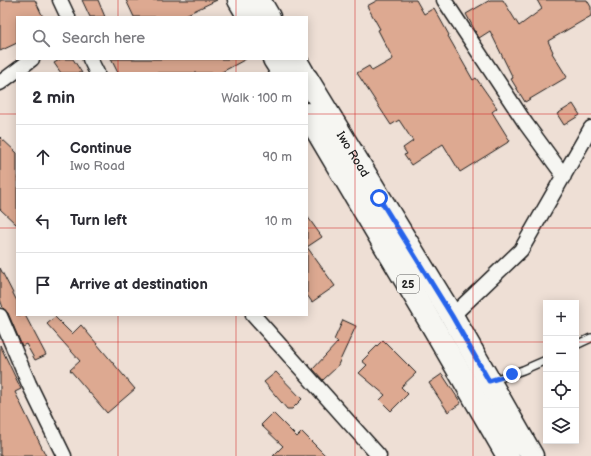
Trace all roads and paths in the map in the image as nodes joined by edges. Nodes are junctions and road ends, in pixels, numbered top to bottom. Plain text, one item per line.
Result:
1 (60, 0) edge
2 (239, 0) edge
3 (259, 0) edge
4 (444, 0) edge
5 (68, 16) edge
6 (249, 16) edge
7 (268, 16) edge
8 (31, 60) edge
9 (90, 60) edge
10 (275, 60) edge
11 (296, 60) edge
12 (96, 72) edge
13 (282, 72) edge
14 (302, 72) edge
15 (308, 81) edge
16 (0, 83) edge
17 (308, 116) edge
18 (591, 128) edge
19 (564, 176) junction
20 (0, 316) edge
21 (254, 316) edge
22 (452, 316) junction
23 (591, 338) edge
24 (579, 344) edge
25 (543, 361) edge
26 (489, 381) junction
27 (64, 456) edge
28 (379, 456) edge
29 (508, 456) edge
30 (532, 456) edge

1 - 5 street
2 - 6 main road
3 - 7 main road
4 - 19 street
8 - 16 street
9 - 12 street
10 - 13 main road
11 - 14 main road
15 - 22 main road, Iwo Road
17 - 29 main road, Iwo Road / 25
18 - 19 street
19 - 22 street
20 - 27 street
21 - 28 street
22 - 26 main road, Iwo Road
23 - 24 lane
25 - 26 lane
26 - 30 main road, Iwo Road

